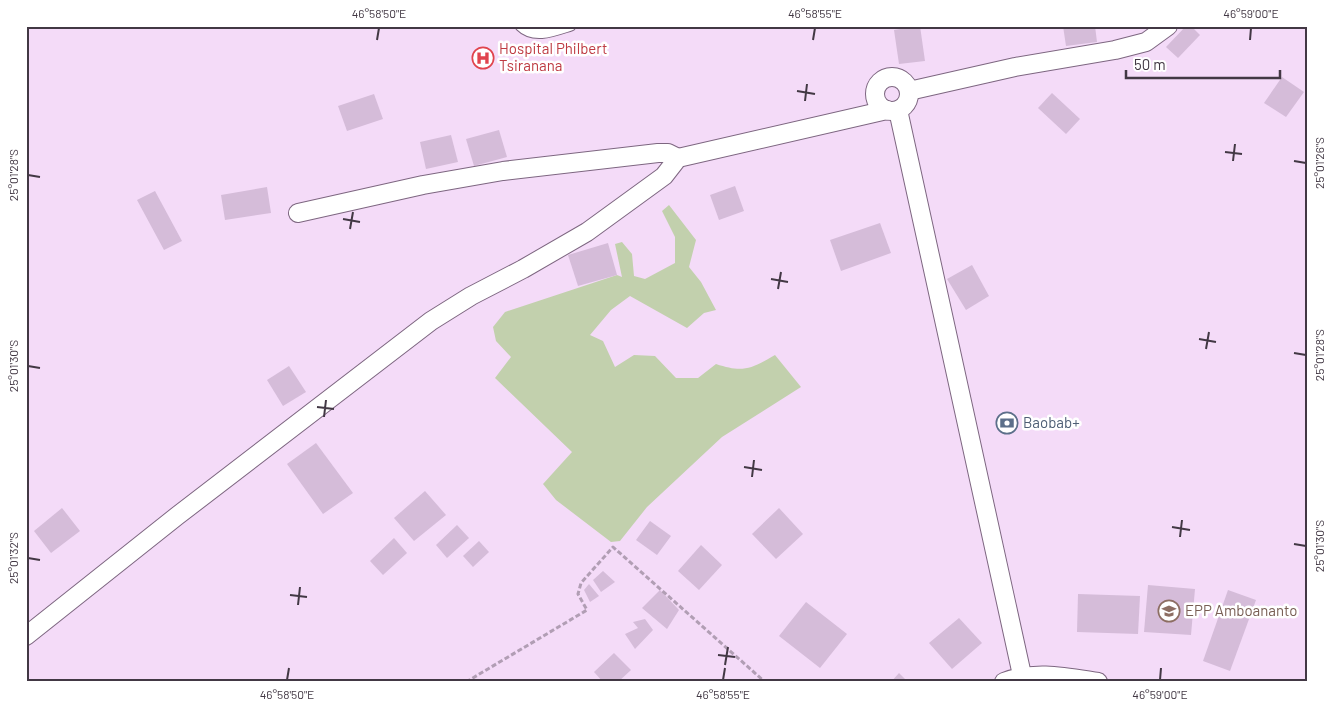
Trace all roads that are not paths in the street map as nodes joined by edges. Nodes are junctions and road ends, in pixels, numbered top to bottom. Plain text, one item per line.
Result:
1 (520, 26) edge
2 (571, 26) edge
3 (1168, 26) edge
4 (909, 91) junction
5 (892, 110) junction
6 (678, 158) junction
7 (298, 213) dead end
8 (26, 636) edge
9 (1022, 675) junction
10 (1004, 682) edge
11 (1098, 682) edge

1 - 2 lane
3 - 4 street
4 - 5 street
4 - 5 street
5 - 6 street
5 - 9 street
6 - 7 street
6 - 8 street
9 - 10 street
9 - 11 street

